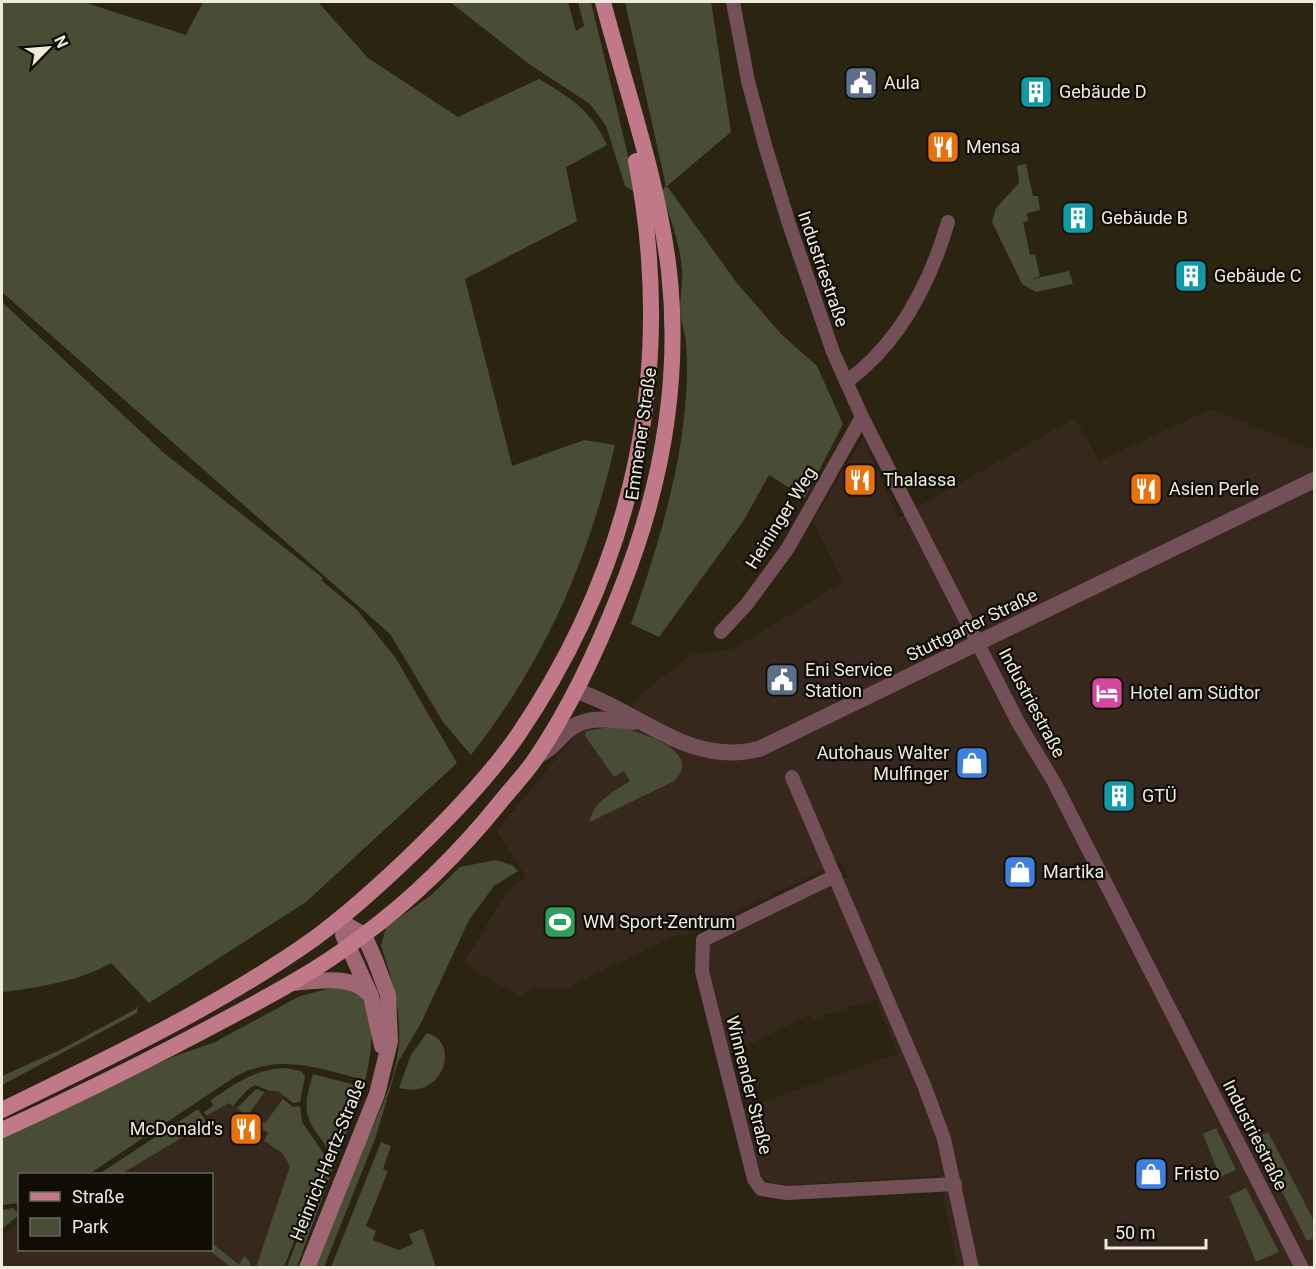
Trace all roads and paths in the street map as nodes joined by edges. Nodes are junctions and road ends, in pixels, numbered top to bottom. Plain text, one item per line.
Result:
1 (603, 2) edge
2 (733, 2) edge
3 (610, 31) junction
4 (948, 222) dead end
5 (846, 382) junction
6 (862, 417) junction
7 (1314, 480) edge
8 (721, 632) dead end
9 (980, 643) junction
10 (551, 681) junction
11 (576, 691) junction
12 (602, 718) junction
13 (643, 723) junction
14 (537, 756) junction
15 (792, 777) dead end
16 (835, 876) junction
17 (338, 920) junction
18 (364, 935) junction
19 (348, 947) junction
20 (293, 983) junction
21 (371, 996) junction
22 (384, 1067) junction
23 (2, 1110) edge
24 (2, 1130) edge
25 (955, 1184) junction
26 (307, 1268) edge
27 (972, 1268) edge
28 (1302, 1268) edge

1 - 3 main road, Emmener Straße
2 - 5 street, Industriestraße
3 - 10 main road, Emmener Straße
3 - 11 main road, Emmener Straße
4 - 5 street
5 - 6 street, Industriestraße
6 - 8 street, Heininger Weg
6 - 9 street, Industriestraße
7 - 9 street, Stuttgarter Straße
9 - 13 street, Stuttgarter Straße
9 - 28 street, Industriestraße
10 - 11 main road
10 - 17 main road, Emmener Straße
11 - 12 street
11 - 13 street, Stuttgarter Straße
11 - 14 main road, Emmener Straße
12 - 13 street
12 - 14 street
14 - 18 main road, Emmener Straße
15 - 16 street
16 - 25 street
16 - 25 street, Winnender Straße
17 - 18 main road
17 - 19 main road, Heinrich-Hertz-Straße
17 - 23 main road, Emmener Straße
18 - 19 main road, Emmener Straße
18 - 22 main road, Heinrich-Hertz-Straße
19 - 20 main road, Emmener Straße
19 - 21 main road, Heinrich-Hertz-Straße
20 - 21 main road
20 - 24 main road, Emmener Straße
21 - 22 main road, Heinrich-Hertz-Straße
22 - 26 main road, Heinrich-Hertz-Straße
25 - 27 street

